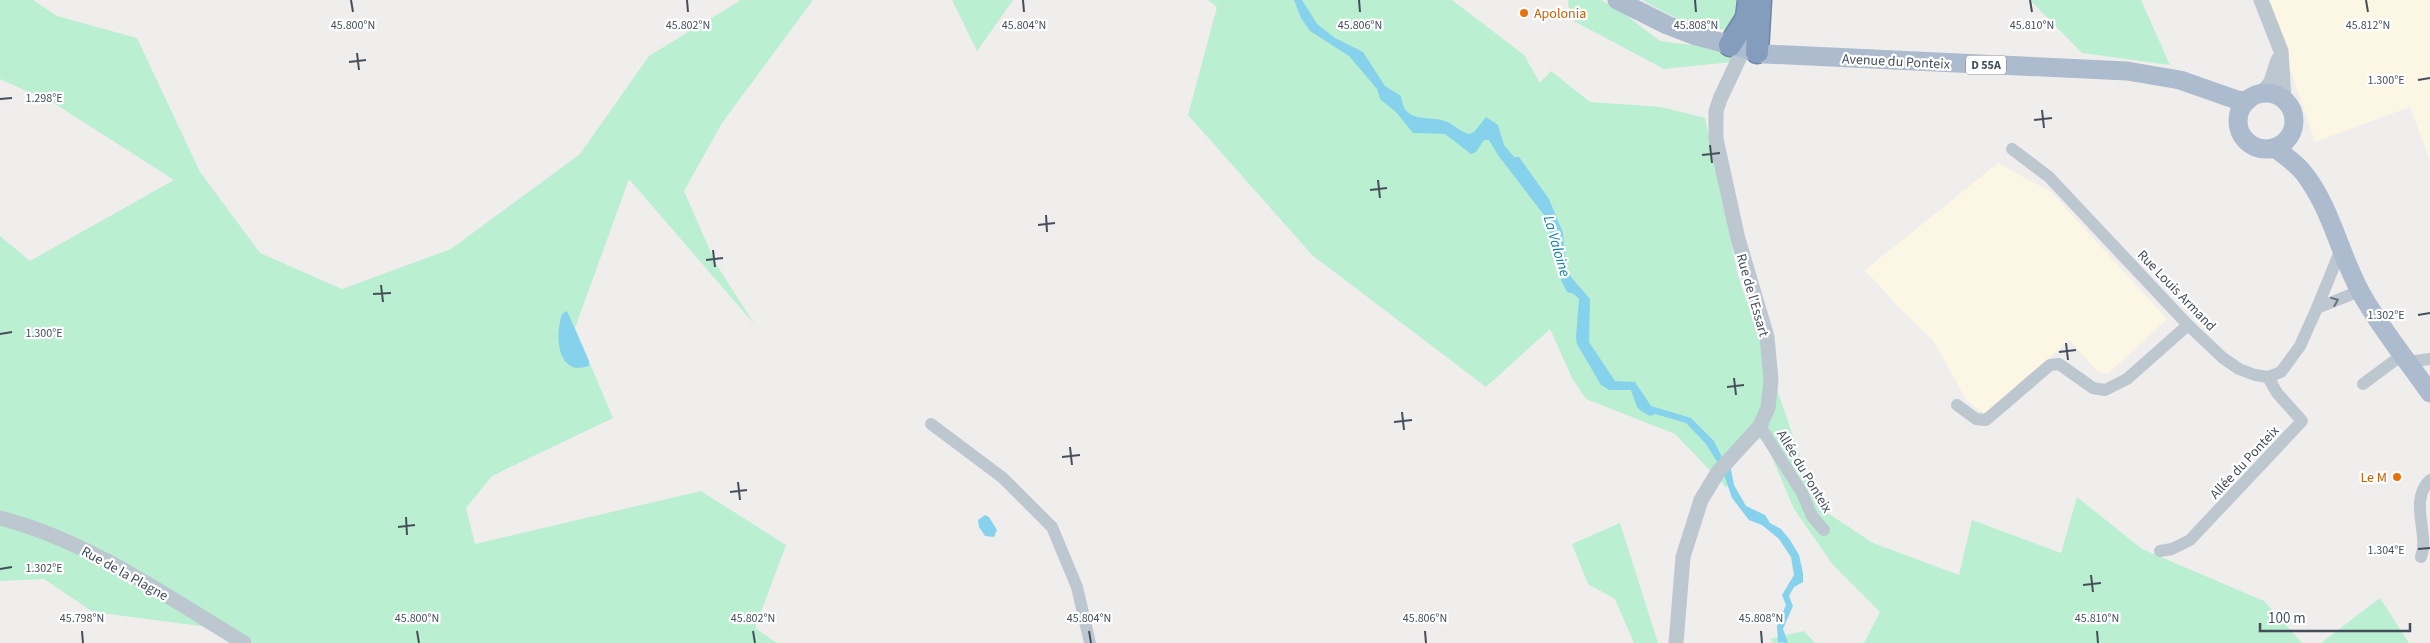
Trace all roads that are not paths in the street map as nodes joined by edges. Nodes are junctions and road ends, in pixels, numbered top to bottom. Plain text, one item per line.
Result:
1 (1616, 0) edge
2 (1750, 0) edge
3 (1760, 0) edge
4 (2261, 0) edge
5 (1744, 49) junction
6 (2281, 52) junction
7 (2212, 92) junction
8 (2255, 97) junction
9 (2284, 99) junction
10 (2238, 120) junction
11 (2291, 135) junction
12 (2275, 148) junction
13 (2012, 149) dead end
14 (2306, 175) junction
15 (2341, 249) junction
16 (2328, 284) junction
17 (2357, 284) junction
18 (2317, 308) junction
19 (2188, 325) junction
20 (2404, 358) junction
21 (2430, 359) edge
22 (2268, 377) junction
23 (2363, 384) dead end
24 (2430, 393) edge
25 (1957, 406) dead end
26 (931, 424) dead end
27 (1760, 426) junction
28 (2430, 480) edge
29 (0, 518) edge
30 (1824, 530) dead end
31 (2160, 551) dead end
32 (2421, 557) dead end
33 (244, 643) edge
34 (1090, 643) edge
35 (1676, 643) edge

1 - 5 main road, Avenue du Ponteix / D 55A
2 - 5 highway
3 - 5 highway
4 - 6 street
5 - 7 main road, Avenue du Ponteix / D 55A
5 - 27 street, Rue de l'Essart
6 - 8 street
6 - 9 street
7 - 8 main road, Avenue du Ponteix / D 55A
7 - 10 main road, Avenue du Ponteix / D 55A
8 - 9 main road
8 - 10 main road
9 - 11 main road
10 - 12 main road
11 - 12 main road
11 - 14 main road
12 - 14 main road
13 - 19 street, Rue Louis Armand
14 - 15 main road
15 - 16 street
15 - 17 main road
16 - 17 street
16 - 18 street
18 -> 17 street
17 - 20 main road
18 - 22 street
19 - 22 street, Rue Louis Armand
19 - 25 street
20 - 21 street
20 - 23 street
20 - 24 main road
22 - 31 street, Allée du Ponteix
26 - 34 street
27 - 30 street, Allée du Ponteix
27 - 35 street, Rue de l'Essart
28 - 32 street
29 - 33 street, Rue de la Plagne

